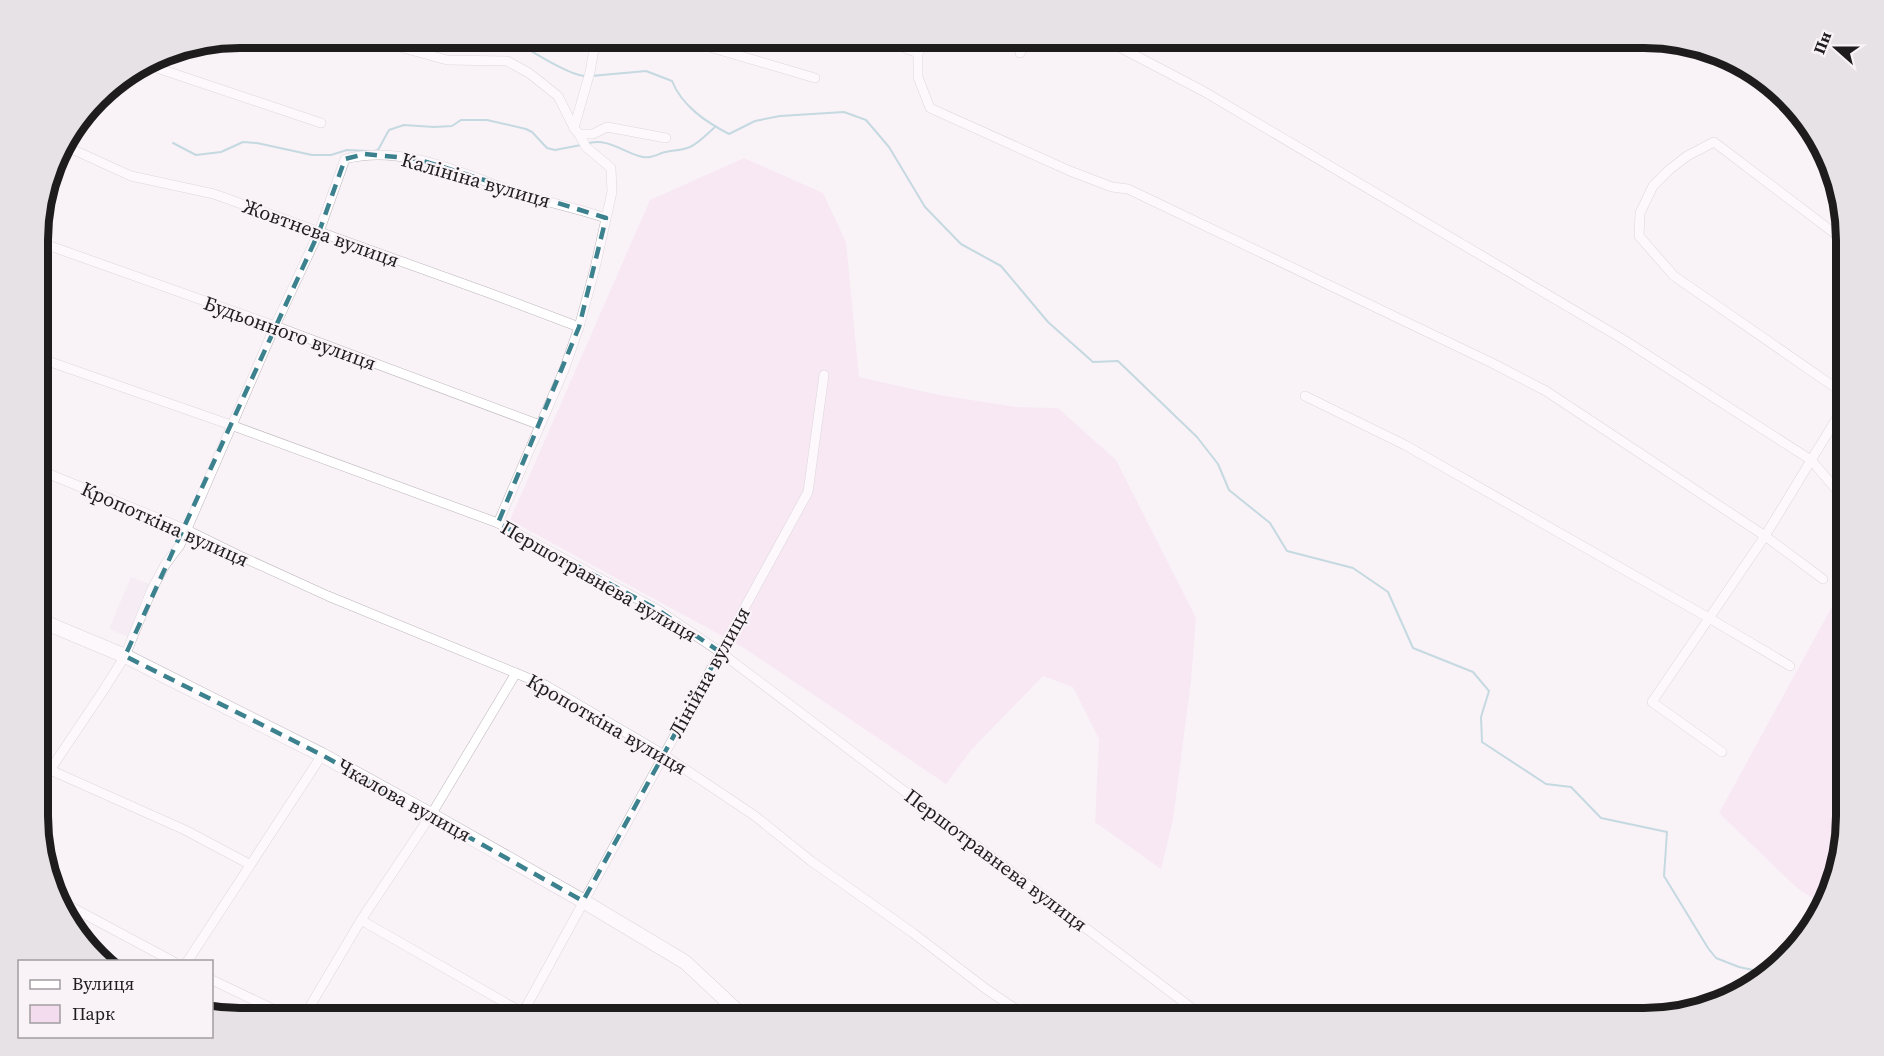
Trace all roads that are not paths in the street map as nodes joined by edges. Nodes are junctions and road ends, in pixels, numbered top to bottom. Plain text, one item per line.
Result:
1 (403, 48) edge
2 (594, 48) edge
3 (713, 48) edge
4 (904, 48) edge
5 (921, 48) edge
6 (1023, 48) edge
7 (1121, 48) edge
8 (1020, 53) dead end
9 (918, 54) junction
10 (157, 68) edge
11 (815, 78) dead end
12 (321, 123) dead end
13 (580, 138) junction
14 (666, 138) dead end
15 (72, 149) edge
16 (606, 218) junction
17 (319, 232) junction
18 (1836, 234) edge
19 (48, 245) edge
20 (274, 326) junction
21 (579, 327) junction
22 (48, 361) edge
23 (824, 375) dead end
24 (1836, 388) edge
25 (1305, 396) dead end
26 (1836, 419) edge
27 (231, 425) junction
28 (540, 425) junction
29 (1811, 460) junction
30 (48, 474) edge
31 (1836, 489) edge
32 (498, 523) junction
33 (187, 530) junction
34 (1765, 536) junction
35 (1823, 579) dead end
36 (1709, 618) junction
37 (48, 624) edge
38 (720, 652) junction
39 (125, 656) junction
40 (1790, 666) dead end
41 (516, 673) junction
42 (1722, 752) dead end
43 (322, 755) junction
44 (664, 755) junction
45 (50, 770) joint
46 (431, 815) junction
47 (249, 864) junction
48 (583, 902) junction
49 (71, 907) edge
50 (362, 920) junction
51 (170, 960) edge
52 (188, 960) edge
53 (213, 980) edge
54 (271, 1008) edge
55 (309, 1008) edge
56 (508, 1008) edge
57 (525, 1008) edge
58 (734, 1008) edge
59 (1014, 1008) edge
60 (1192, 1008) edge

1 - 13 street
2 - 13 street
3 - 11 street
4 - 9 street
5 - 9 street
6 - 8 street
7 - 29 street
9 - 34 street
10 - 12 street
13 - 14 street
13 - 16 street
15 - 17 street, Жовтнева вулиця
16 - 17 street, Калініна вулиця
16 - 21 street
17 - 20 street
17 - 21 street, Жовтнева вулиця
18 - 24 street
19 - 20 street, Будьонного вулиця
20 - 27 street
20 - 28 street, Будьонного вулиця
21 - 28 street
22 - 27 street, Першотравнева вулиця
23 - 38 street, Лінійна вулиця
25 - 36 street
26 - 29 street
27 - 32 street, Першотравнева вулиця
27 - 33 street
28 - 32 street
29 - 31 street
29 - 34 street
30 - 33 street, Кропоткіна вулиця
32 - 38 street, Першотравнева вулиця
33 - 39 street
33 - 41 street, Кропоткіна вулиця
34 - 35 street
34 - 36 street
36 - 40 street
36 - 42 street
37 - 39 main road, Чкалова вулиця
38 - 44 street, Лінійна вулиця
38 - 60 street, Першотравнева вулиця
39 - 43 main road, Чкалова вулиця
39 - 45 street
41 - 44 street, Кропоткіна вулиця
41 - 46 street
43 - 46 main road, Чкалова вулиця
43 - 47 street
44 - 48 street, Лінійна вулиця
44 - 59 street, Кропоткіна вулиця
45 - 47 street
46 - 48 main road, Чкалова вулиця
46 - 50 street
47 - 52 street
48 - 57 street, Лінійна вулиця
48 - 58 main road, Чкалова вулиця
49 - 51 street
50 - 55 street
50 - 56 street
53 - 54 street

